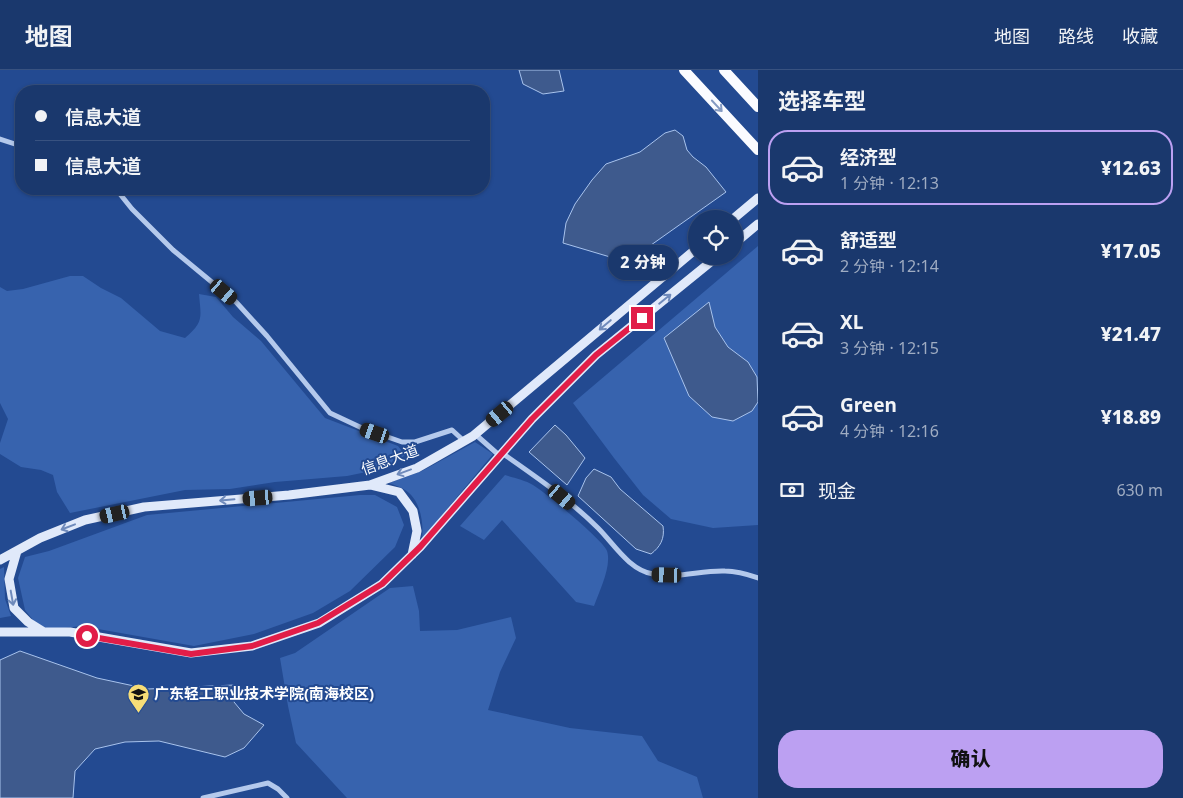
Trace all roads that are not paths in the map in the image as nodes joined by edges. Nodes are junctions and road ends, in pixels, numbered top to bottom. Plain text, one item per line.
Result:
1 (684, 70) edge
2 (724, 70) edge
3 (758, 107) edge
4 (0, 139) edge
5 (15, 144) edge
6 (758, 150) edge
7 (121, 195) edge
8 (758, 198) edge
9 (743, 211) edge
10 (758, 224) edge
11 (743, 236) edge
12 (688, 256) edge
13 (707, 265) edge
14 (475, 434) junction
15 (464, 441) junction
16 (501, 454) junction
17 (370, 485) junction
18 (17, 551) junction
19 (412, 555) junction
20 (0, 560) edge
21 (758, 578) edge
22 (0, 632) edge
23 (44, 632) junction
24 (203, 798) edge
25 (287, 798) edge

1 -> 6 main road
2 - 3 main road
4 - 5 street
7 - 15 street
8 - 9 main road
10 - 11 main road
12 -> 14 main road, 信息大道
16 -> 13 main road
14 - 15 main road, 信息大道
14 - 16 street
15 -> 17 main road, 信息大道
16 - 19 main road
16 - 21 street
17 -> 18 main road, 信息大道
17 - 19 main road
18 - 20 main road, 信息大道
18 -> 23 main road
19 - 23 main road
22 - 23 main road
24 - 25 street

